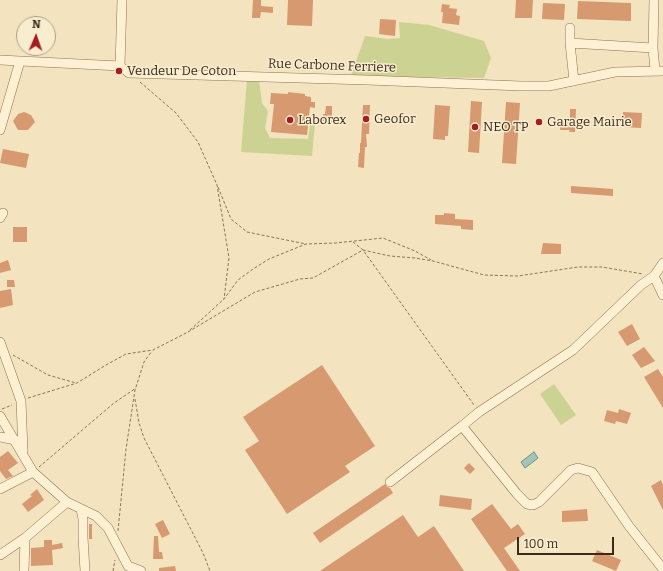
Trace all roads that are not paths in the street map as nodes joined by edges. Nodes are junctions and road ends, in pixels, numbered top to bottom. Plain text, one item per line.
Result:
1 (122, 0) edge
2 (654, 0) edge
3 (570, 28) dead end
4 (570, 43) junction
5 (653, 48) junction
6 (0, 60) edge
7 (20, 61) junction
8 (120, 66) junction
9 (659, 71) edge
10 (574, 81) junction
11 (0, 130) edge
12 (663, 263) edge
13 (654, 276) junction
14 (663, 295) edge
15 (1, 346) edge
16 (0, 416) edge
17 (462, 426) junction
18 (0, 437) edge
19 (15, 440) junction
20 (23, 452) junction
21 (33, 472) junction
22 (390, 482) dead end
23 (0, 489) edge
24 (67, 502) junction
25 (81, 509) junction
26 (25, 538) junction
27 (0, 555) edge
28 (663, 569) edge
29 (24, 571) edge
30 (85, 571) edge
31 (141, 571) edge

1 - 8 street
2 - 5 street
3 - 4 street
4 - 5 street
4 - 10 street
5 - 9 street
6 - 7 street, Rue Carbone Ferriere
7 - 8 street, Rue Carbone Ferriere
7 - 11 street
8 - 10 street, Rue Carbone Ferriere
9 - 10 street, Rue Carbone Ferriere
12 - 13 street
13 - 14 street
13 - 17 street
15 - 20 street
16 - 19 street
17 - 22 street
17 - 28 street
18 - 19 street
19 - 20 street
20 - 21 street
21 - 23 street
21 - 24 street
24 - 25 street
24 - 26 street
25 - 30 street
25 - 31 street
26 - 27 street
26 - 29 street

